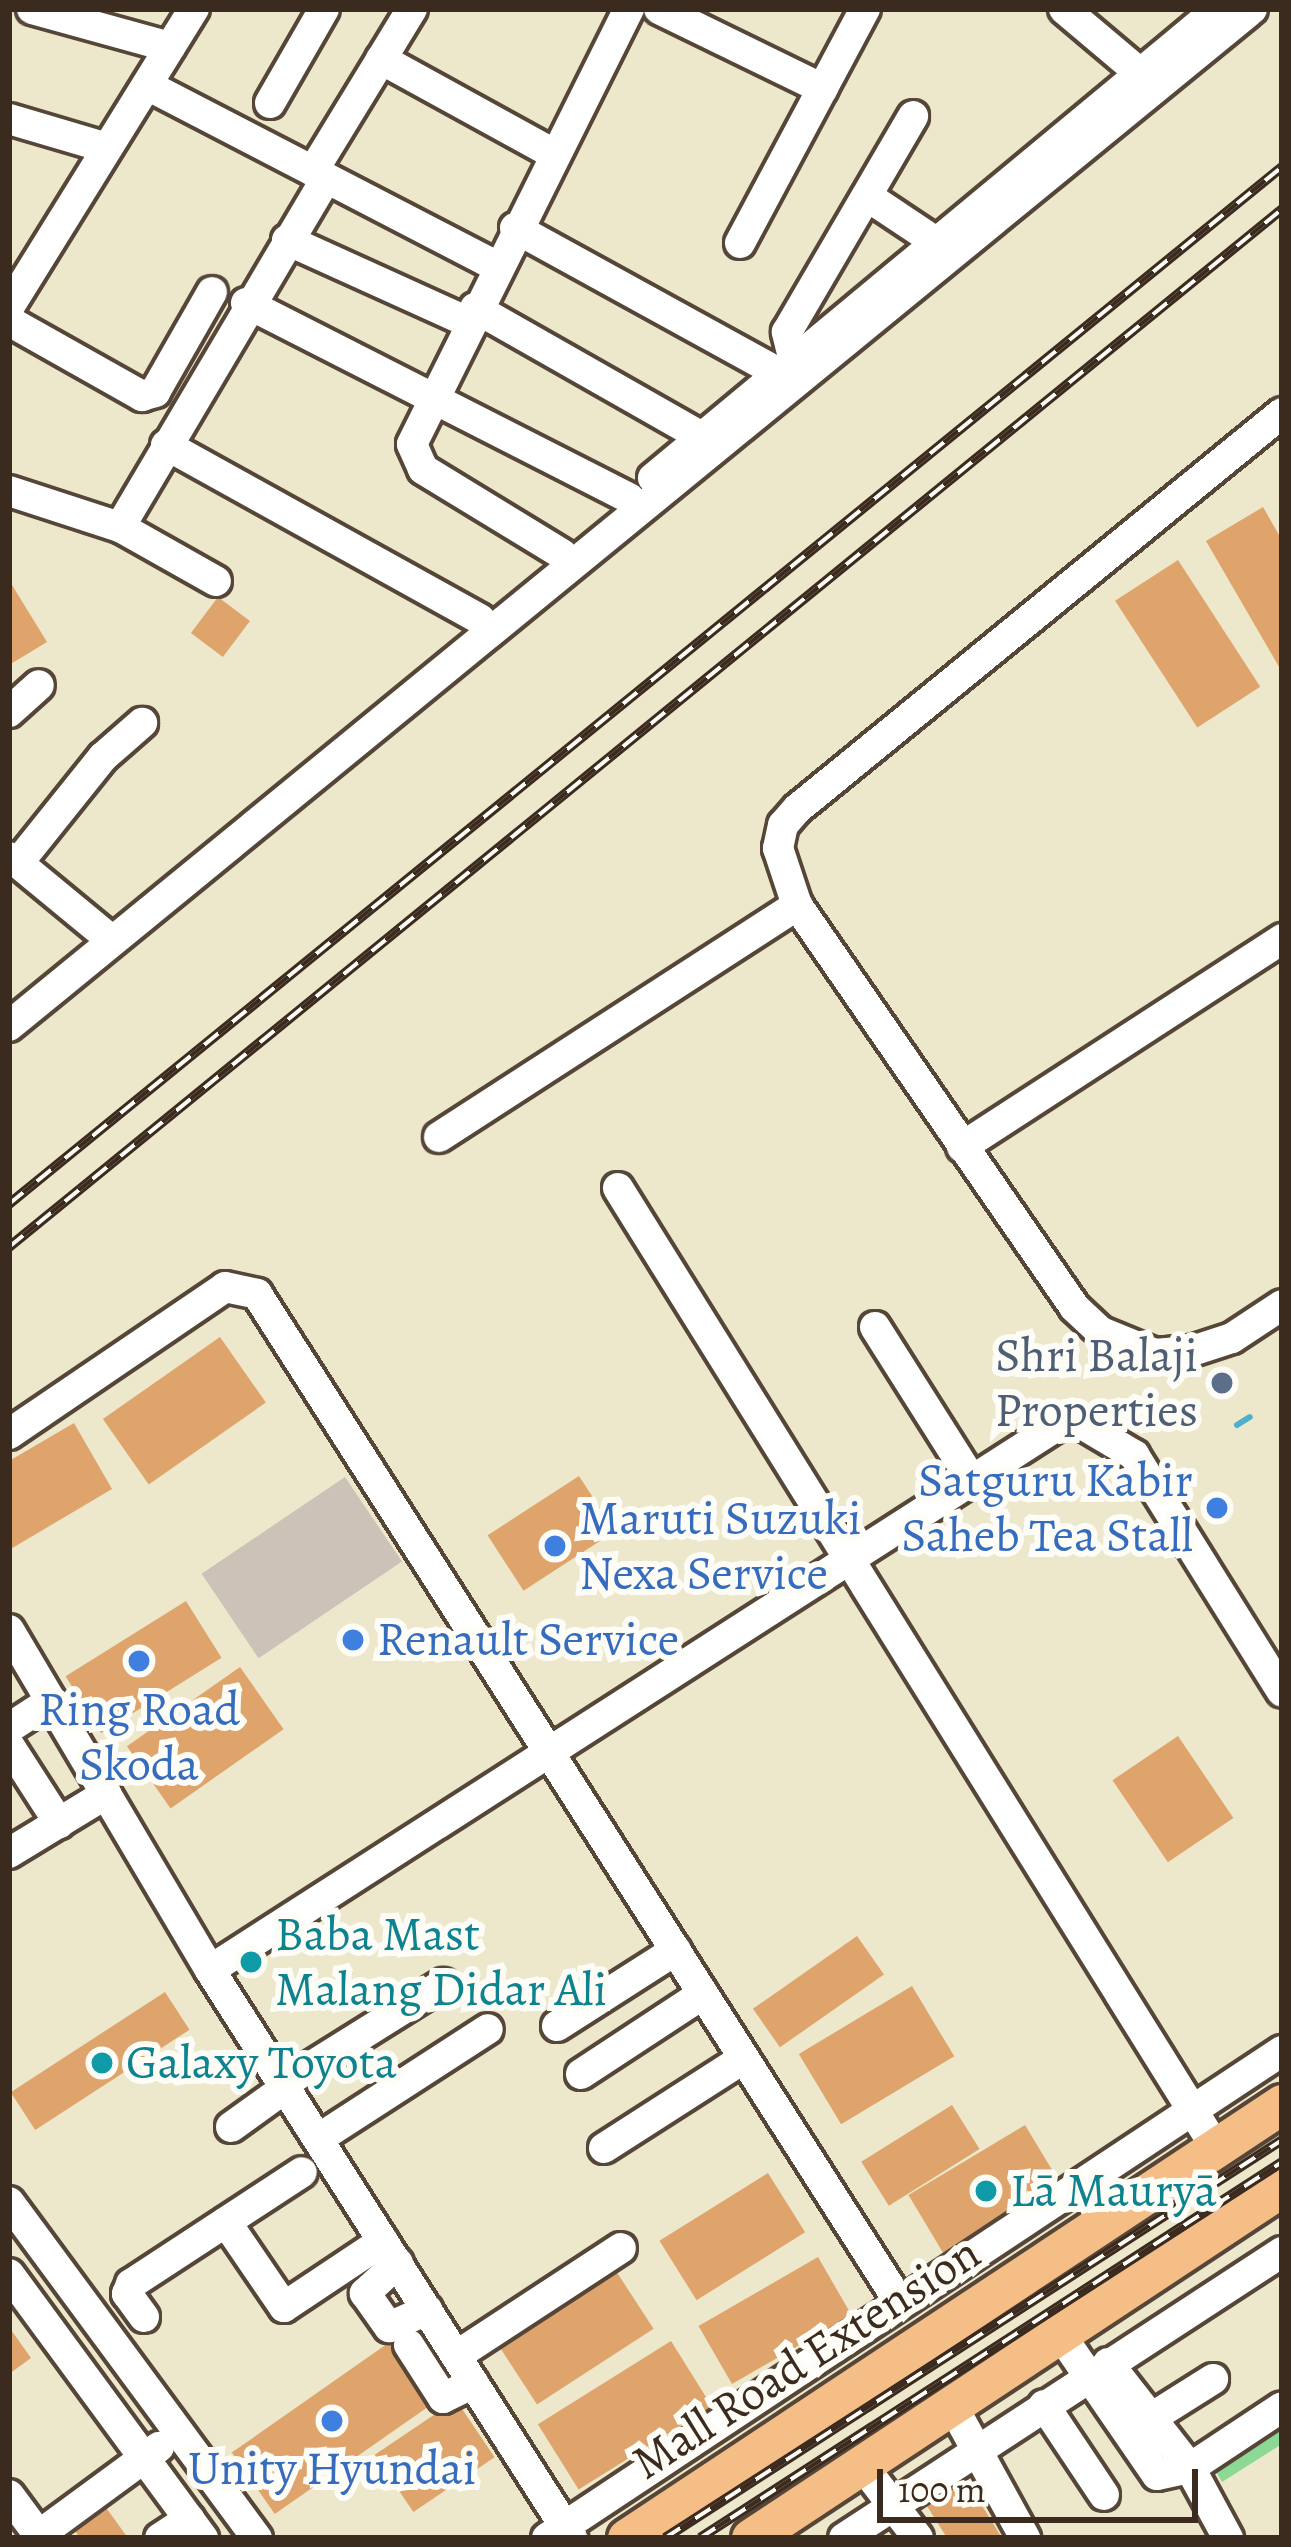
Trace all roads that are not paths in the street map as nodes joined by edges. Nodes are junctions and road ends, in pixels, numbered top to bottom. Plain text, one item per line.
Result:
1 (32, 9) edge
2 (194, 9) edge
3 (324, 9) edge
4 (412, 9) edge
5 (629, 9) edge
6 (659, 9) edge
7 (865, 9) edge
8 (1064, 9) edge
9 (1252, 9) edge
10 (1201, 14) edge
11 (170, 47) junction
12 (381, 59) junction
13 (1140, 73) junction
14 (147, 85) junction
15 (823, 89) junction
16 (270, 103) dead end
17 (913, 116) dead end
18 (9, 118) edge
19 (107, 148) junction
20 (554, 154) junction
21 (320, 175) junction
22 (867, 196) junction
23 (515, 228) junction
24 (287, 240) junction
25 (936, 242) junction
26 (740, 243) dead end
27 (496, 266) junction
28 (212, 292) dead end
29 (13, 293) edge
30 (246, 303) junction
31 (471, 315) junction
32 (9, 321) edge
33 (786, 367) junction
34 (432, 398) junction
35 (1282, 413) edge
36 (703, 436) junction
37 (166, 445) junction
38 (9, 491) edge
39 (629, 498) junction
40 (120, 527) junction
41 (562, 554) junction
42 (216, 580) dead end
43 (480, 619) junction
44 (39, 685) dead end
45 (9, 712) edge
46 (142, 723) dead end
47 (13, 860) edge
48 (797, 905) junction
49 (103, 933) junction
50 (1282, 939) edge
51 (9, 1007) edge
52 (9, 1026) edge
53 (440, 1138) dead end
54 (962, 1147) junction
55 (618, 1188) dead end
56 (1282, 1305) edge
57 (875, 1327) dead end
58 (9, 1434) edge
59 (970, 1477) junction
60 (845, 1561) junction
61 (9, 1630) edge
62 (1282, 1692) edge
63 (51, 1701) junction
64 (9, 1728) edge
65 (9, 1744) edge
66 (551, 1755) junction
67 (106, 1794) junction
68 (59, 1822) junction
69 (9, 1853) edge
70 (665, 1957) junction
71 (210, 1970) junction
72 (443, 1984) dead end
73 (699, 2004) junction
74 (557, 2026) dead end
75 (488, 2029) dead end
76 (1282, 2051) edge
77 (744, 2058) junction
78 (625, 2068) dead end
79 (581, 2074) dead end
80 (284, 2086) junction
81 (1282, 2104) edge
82 (1192, 2110) junction
83 (231, 2127) dead end
84 (319, 2140) junction
85 (1216, 2148) junction
86 (604, 2149) dead end
87 (302, 2172) dead end
88 (1282, 2187) edge
89 (9, 2202) edge
90 (226, 2222) junction
91 (621, 2248) dead end
92 (390, 2252) junction
93 (1282, 2252) edge
94 (138, 2257) dead end
95 (9, 2274) edge
96 (900, 2303) junction
97 (427, 2310) junction
98 (144, 2317) dead end
99 (1060, 2334) junction
100 (409, 2345) dead end
101 (456, 2356) junction
102 (1098, 2369) junction
103 (1213, 2379) dead end
104 (474, 2384) junction
105 (952, 2405) junction
106 (1044, 2405) junction
107 (1282, 2407) edge
108 (1148, 2420) junction
109 (178, 2433) junction
110 (976, 2450) junction
111 (144, 2459) junction
112 (862, 2465) junction
113 (1190, 2468) junction
114 (9, 2495) edge
115 (1104, 2495) dead end
116 (893, 2506) junction
117 (196, 2528) edge
118 (561, 2534) edge
119 (37, 2536) edge
120 (853, 2536) edge
121 (160, 2538) edge
122 (257, 2538) edge
123 (627, 2538) edge
124 (751, 2538) edge
125 (918, 2538) edge
126 (1025, 2538) edge
127 (1228, 2538) edge

1 - 11 street
2 - 11 street
3 - 16 street
4 - 12 street
5 - 20 street
6 - 15 street
7 - 15 street
8 - 13 street
9 - 52 street
10 - 13 street
11 - 14 street
12 - 20 street
12 - 21 street
13 - 25 street
14 - 19 street
14 - 21 street
15 - 26 street
17 - 22 street
18 - 19 street
19 - 29 street
20 - 23 street
21 - 24 street
21 - 27 street
22 - 25 street
22 - 33 street
23 - 27 street
23 - 33 street
24 - 30 street
24 - 31 street
25 - 33 street
27 - 31 street
28 - 32 street
30 - 34 street
30 - 37 street
31 - 34 street
31 - 36 street
33 - 36 street
34 - 39 street
34 - 41 street
35 - 48 street
36 - 39 street
37 - 40 street
37 - 43 street
38 - 40 street
39 - 41 street
40 - 42 street
41 - 43 street
43 - 49 street
44 - 45 street
46 - 47 street
47 - 49 street
48 - 53 street
48 - 54 street
49 - 51 street
50 - 54 street
54 - 56 street
55 - 60 street
57 - 59 street
58 - 66 street
59 - 60 street
59 - 62 street
60 - 66 street
60 - 82 street
61 - 63 street
63 - 64 street
63 - 67 street
65 - 68 street
66 - 70 street
66 - 71 street
67 - 68 street
67 - 71 street
68 - 69 street
70 - 73 street
70 - 74 street
71 - 80 street
72 - 80 street
73 - 77 street
73 - 78 street
73 - 79 street
75 - 84 street
76 - 82 street
77 - 86 street
77 - 96 street
80 - 83 street
80 - 84 street
81 - 85 main road, Mall Road Extension
82 - 85 street
82 - 96 street
84 - 92 street
84 - 94 street
85 - 123 main road, Mall Road Extension
87 - 90 street
88 - 99 main road
89 - 109 street
90 - 92 street
90 - 98 street
91 - 101 street
92 - 97 street
92 - 97 street
93 - 102 street
95 - 111 street
96 - 118 street
97 - 101 street
99 - 102 street
99 - 105 main road
100 - 104 street
101 - 104 street
102 - 106 street
102 - 108 street
102 - 113 street
103 - 108 street
104 - 118 street
105 - 110 street
105 - 112 main road
106 - 110 street
106 - 115 street
107 - 113 street
108 - 113 street
109 - 111 street
109 - 122 street
110 - 116 street
110 - 126 street
111 - 117 street
111 - 119 street
112 - 116 street
112 - 124 main road
113 - 127 street
114 - 119 street
116 - 120 street
116 - 125 street
117 - 121 street

